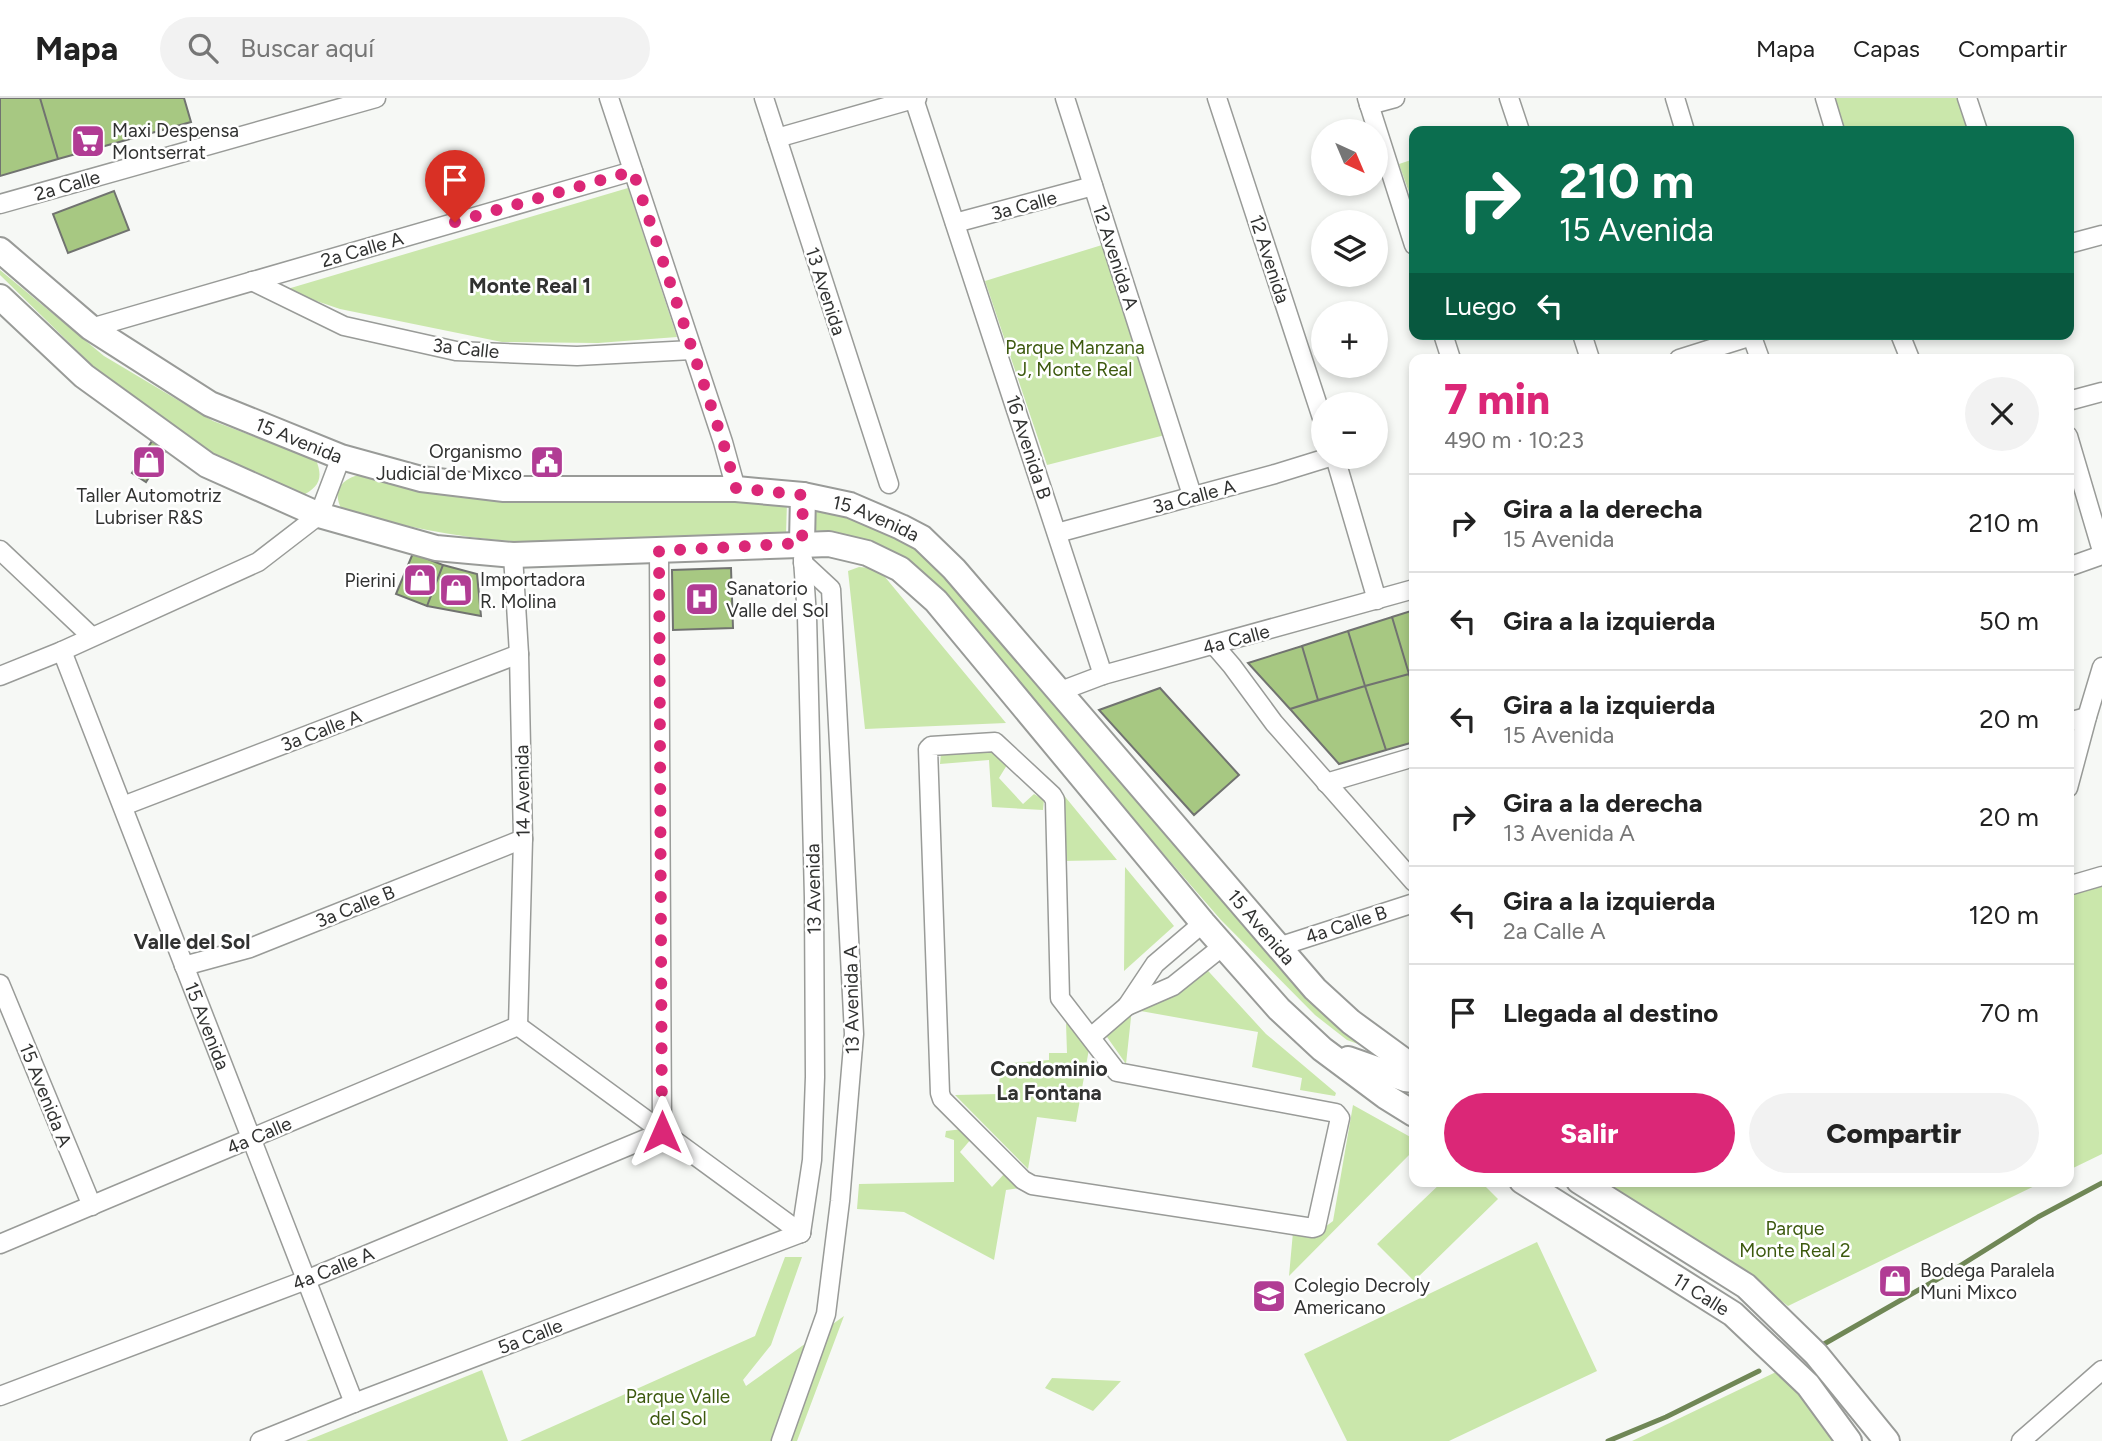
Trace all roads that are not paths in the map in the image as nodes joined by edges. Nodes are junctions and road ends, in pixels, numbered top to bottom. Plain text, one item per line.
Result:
1 (376, 98) edge
2 (609, 98) edge
3 (764, 98) edge
4 (1065, 98) edge
5 (1217, 98) edge
6 (1395, 98) edge
7 (1509, 98) edge
8 (1675, 98) edge
9 (1825, 98) edge
10 (1967, 98) edge
11 (915, 99) edge
12 (1368, 102) edge
13 (1518, 126) edge
14 (1683, 126) edge
15 (1833, 126) edge
16 (1976, 126) edge
17 (776, 138) junction
18 (633, 171) junction
19 (1093, 186) junction
20 (0, 204) edge
21 (955, 223) junction
22 (1409, 229) edge
23 (2102, 235) edge
24 (2074, 242) edge
25 (0, 250) edge
26 (252, 281) junction
27 (0, 297) edge
28 (91, 328) junction
29 (1736, 340) edge
30 (692, 350) junction
31 (1694, 354) edge
32 (1313, 392) edge
33 (2102, 392) edge
34 (2074, 399) edge
35 (341, 457) junction
36 (2074, 457) edge
37 (1311, 463) edge
38 (1336, 469) edge
39 (889, 484) dead end
40 (736, 488) junction
41 (803, 495) junction
42 (1192, 495) junction
43 (319, 514) junction
44 (1057, 533) junction
45 (0, 551) edge
46 (659, 551) junction
47 (802, 553) junction
48 (2102, 553) edge
49 (513, 555) junction
50 (2074, 565) edge
51 (1409, 590) edge
52 (1377, 600) junction
53 (91, 636) junction
54 (1214, 645) junction
55 (62, 651) junction
56 (519, 654) junction
57 (2102, 667) edge
58 (1103, 675) junction
59 (0, 676) edge
60 (1058, 692) junction
61 (2087, 717) junction
62 (2074, 720) edge
63 (1409, 758) edge
64 (2074, 766) edge
65 (1326, 783) junction
66 (122, 806) junction
67 (523, 839) junction
68 (1409, 876) edge
69 (2102, 876) edge
70 (2074, 884) edge
71 (1409, 905) edge
72 (1197, 928) junction
73 (1278, 947) junction
74 (1216, 951) junction
75 (184, 966) junction
76 (0, 984) edge
77 (1127, 1006) junction
78 (518, 1026) junction
79 (1091, 1037) junction
80 (1322, 1049) junction
81 (1409, 1064) edge
82 (1409, 1079) edge
83 (1409, 1111) edge
84 (662, 1132) junction
85 (251, 1139) junction
86 (1532, 1187) edge
87 (1589, 1187) edge
88 (92, 1206) junction
89 (801, 1233) junction
90 (0, 1244) edge
91 (306, 1280) junction
92 (2102, 1370) edge
93 (0, 1396) edge
94 (354, 1403) junction
95 (260, 1441) edge
96 (782, 1441) edge
97 (1849, 1441) edge
98 (1887, 1441) edge
99 (2021, 1441) edge

1 - 20 street, 2a Calle
2 - 18 street
3 - 17 street, 13 Avenida
4 - 19 street, 12 Avenida A
5 - 32 street, 12 Avenida
6 - 12 street
7 - 13 street
8 - 14 street
9 - 15 street
10 - 16 street
11 - 17 street
11 - 21 street, 16 Avenida B
12 - 22 street
17 - 39 street, 13 Avenida
18 - 26 street, 2a Calle A
18 - 30 street
19 - 21 street, 3a Calle
19 - 42 street, 12 Avenida A
21 - 44 street, 16 Avenida B
23 - 24 street
25 - 28 main road, 15 Avenida
26 - 28 street, 2a Calle A
26 - 30 street, 3a Calle
27 - 43 main road, 15 Avenida
28 - 35 main road, 15 Avenida
29 - 31 street
30 - 40 street
33 - 34 street
35 - 40 main road, 15 Avenida
35 - 43 street
36 - 48 street
37 - 42 street, 3a Calle A
38 - 52 street
40 - 41 main road, 15 Avenida
41 - 47 main road
41 - 60 main road, 15 Avenida
42 - 44 street, 3a Calle A
43 - 49 main road, 15 Avenida
43 - 53 street
44 - 58 street, 16 Avenida B
45 - 53 street
46 - 47 main road, 15 Avenida
46 - 49 main road, 15 Avenida
46 - 84 street
47 - 72 main road, 15 Avenida
47 - 89 street, 13 Avenida
47 - 96 street, 13 Avenida A
48 - 50 street
49 - 56 street, 14 Avenida
51 - 52 street, 4a Calle
52 - 54 street, 4a Calle
53 - 55 street
54 - 58 street, 4a Calle
54 - 65 street
55 - 59 street
55 - 66 street, 15 Avenida
56 - 66 street, 3a Calle A
56 - 67 street, 14 Avenida
57 - 61 street
58 - 60 street, 4a Calle
60 - 73 main road, 15 Avenida
61 - 62 street
61 - 64 street
63 - 65 street
65 - 68 street
66 - 75 street, 15 Avenida
67 - 75 street, 3a Calle B
67 - 78 street, 14 Avenida
69 - 70 street
71 - 73 street, 4a Calle B
72 - 74 main road, 15 Avenida
72 - 77 street
73 - 81 main road, 15 Avenida
74 - 77 street
74 - 80 main road, 15 Avenida
75 - 85 street, 15 Avenida
76 - 88 street, 15 Avenida A
77 - 79 street
78 - 84 street
78 - 85 street, 4a Calle
79 - 79 street
80 - 82 main road
80 - 83 main road
84 - 89 street
84 - 91 street, 4a Calle A
85 - 88 street, 4a Calle
85 - 91 street, 15 Avenida
86 - 97 main road, 11 Calle
87 - 98 main road, 11 Calle
88 - 90 street, 4a Calle
89 - 94 street, 5a Calle
91 - 93 street, 4a Calle A
91 - 94 street, 15 Avenida
92 - 99 street
94 - 95 street, 5a Calle

